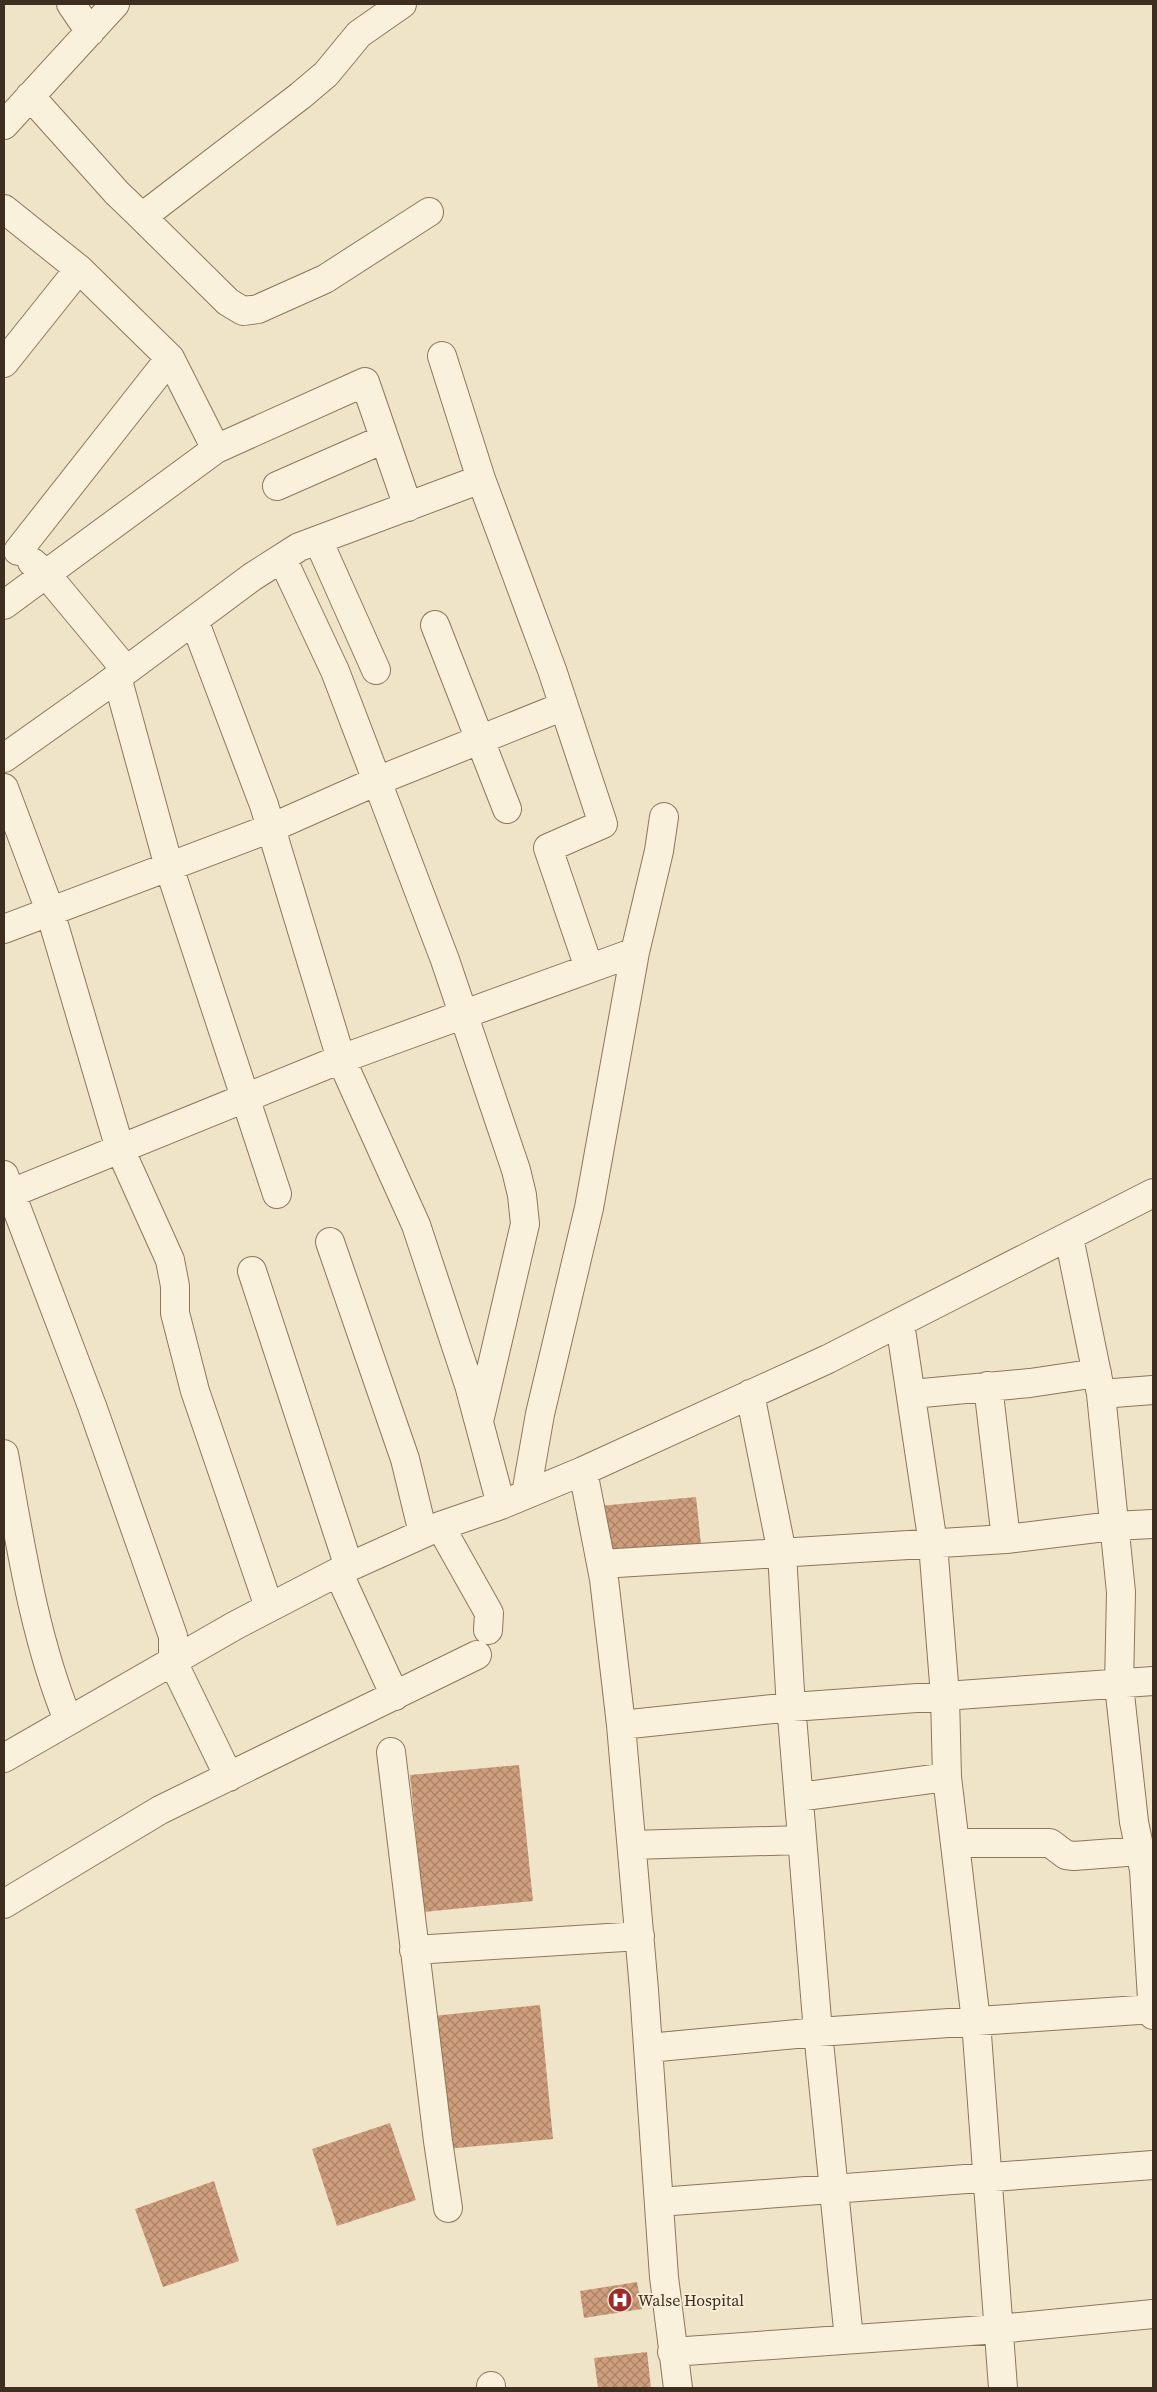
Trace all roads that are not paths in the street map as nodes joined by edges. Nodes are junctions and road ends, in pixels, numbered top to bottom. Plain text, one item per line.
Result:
1 (71, 4) edge
2 (115, 4) edge
3 (402, 4) edge
4 (90, 32) junction
5 (30, 96) junction
6 (4, 125) edge
7 (4, 209) edge
8 (429, 212) dead end
9 (142, 217) junction
10 (79, 269) junction
11 (442, 356) dead end
12 (170, 358) junction
13 (4, 363) edge
14 (384, 439) junction
15 (216, 448) junction
16 (481, 480) junction
17 (277, 486) dead end
18 (408, 506) junction
19 (318, 540) junction
20 (11, 546) edge
21 (282, 558) junction
22 (46, 574) junction
23 (4, 605) edge
24 (194, 620) junction
25 (436, 625) dead end
26 (376, 670) dead end
27 (121, 674) junction
28 (564, 706) junction
29 (480, 740) junction
30 (4, 758) edge
31 (377, 781) junction
32 (4, 788) edge
33 (507, 809) dead end
34 (664, 817) dead end
35 (272, 828) junction
36 (169, 867) junction
37 (50, 912) junction
38 (4, 929) edge
39 (635, 952) junction
40 (589, 968) junction
41 (464, 1014) junction
42 (342, 1059) junction
43 (246, 1097) junction
44 (120, 1149) junction
45 (6, 1188) edge
46 (1153, 1193) edge
47 (277, 1194) dead end
48 (1069, 1237) junction
49 (330, 1242) dead end
50 (252, 1271) dead end
51 (900, 1323) junction
52 (1099, 1384) junction
53 (988, 1386) junction
54 (1153, 1390) edge
55 (750, 1394) junction
56 (912, 1394) junction
57 (479, 1421) junction
58 (4, 1454) edge
59 (583, 1471) junction
60 (526, 1494) junction
61 (501, 1505) junction
62 (1153, 1524) edge
63 (1113, 1526) junction
64 (432, 1529) junction
65 (1006, 1539) junction
66 (933, 1544) junction
67 (782, 1553) junction
68 (601, 1564) junction
69 (344, 1569) junction
70 (269, 1607) junction
71 (488, 1630) dead end
72 (477, 1654) dead end
73 (173, 1662) junction
74 (1153, 1681) edge
75 (1119, 1684) junction
76 (395, 1696) junction
77 (945, 1696) junction
78 (792, 1707) junction
79 (68, 1720) junction
80 (621, 1725) junction
81 (391, 1752) dead end
82 (4, 1758) edge
83 (229, 1776) junction
84 (947, 1777) junction
85 (799, 1797) junction
86 (802, 1840) junction
87 (955, 1843) junction
88 (632, 1845) junction
89 (1146, 1864) edge
90 (4, 1904) edge
91 (640, 1936) junction
92 (414, 1950) junction
93 (1153, 2009) edge
94 (1153, 2015) edge
95 (976, 2021) junction
96 (818, 2032) junction
97 (648, 2048) junction
98 (1153, 2165) edge
99 (989, 2178) junction
100 (834, 2189) junction
101 (659, 2202) junction
102 (448, 2208) dead end
103 (1153, 2314) edge
104 (998, 2329) junction
105 (850, 2338) junction
106 (672, 2352) junction
107 (678, 2388) edge
108 (1003, 2388) edge

1 - 4 street
2 - 4 street
3 - 9 street
4 - 5 street
5 - 6 street
5 - 9 street
7 - 10 street
8 - 9 street
10 - 12 street
10 - 13 street
11 - 16 street
12 - 15 street
12 - 20 street
14 - 15 street
14 - 17 street
14 - 18 street
15 - 22 street
16 - 18 street
16 - 28 street
18 - 19 street
19 - 21 street
19 - 26 street
20 - 22 street
21 - 24 street
21 - 31 street
22 - 23 street
22 - 27 street
24 - 27 street
24 - 35 street
25 - 29 street
27 - 30 street
27 - 36 street
28 - 29 street
28 - 40 street
29 - 31 street
29 - 33 street
31 - 35 street
31 - 41 street
32 - 37 street
34 - 39 street
35 - 36 street
35 - 42 street
36 - 37 street
36 - 43 street
37 - 38 street
37 - 44 street
39 - 40 street
39 - 60 street
40 - 41 street
41 - 42 street
41 - 57 street
42 - 43 street
42 - 57 street
43 - 44 street
43 - 47 street
44 - 45 street
44 - 70 street
45 - 73 street
46 - 48 street
48 - 51 street
48 - 52 street
49 - 64 street
50 - 69 street
51 - 55 street
51 - 56 street
52 - 53 street
52 - 54 street
52 - 63 street
53 - 56 street
53 - 65 street
55 - 59 street
55 - 67 street
56 - 66 street
57 - 61 street
58 - 79 street
59 - 60 street
59 - 68 street
60 - 61 street
61 - 64 street
62 - 63 street
63 - 65 street
63 - 75 street
64 - 69 street
64 - 71 street
65 - 66 street
66 - 67 street
66 - 77 street
67 - 68 street
67 - 78 street
68 - 80 street
69 - 70 street
69 - 76 street
70 - 73 street
72 - 76 street
73 - 79 street
73 - 83 street
74 - 75 street
75 - 77 street
75 - 89 street
76 - 83 street
77 - 78 street
77 - 84 street
78 - 80 street
78 - 85 street
79 - 82 street
80 - 88 street
81 - 92 street
83 - 90 street
84 - 85 street
84 - 87 street
85 - 86 street
86 - 88 street
86 - 96 street
87 - 89 street
87 - 95 street
88 - 91 street
89 - 93 street
91 - 92 street
91 - 97 street
92 - 102 street
93 - 94 street
93 - 95 street
95 - 96 street
95 - 99 street
96 - 97 street
96 - 100 street
97 - 101 street
98 - 99 street
99 - 100 street
99 - 104 street
100 - 101 street
100 - 105 street
101 - 106 street
103 - 104 street
104 - 105 street
104 - 108 street
105 - 106 street
106 - 107 street

